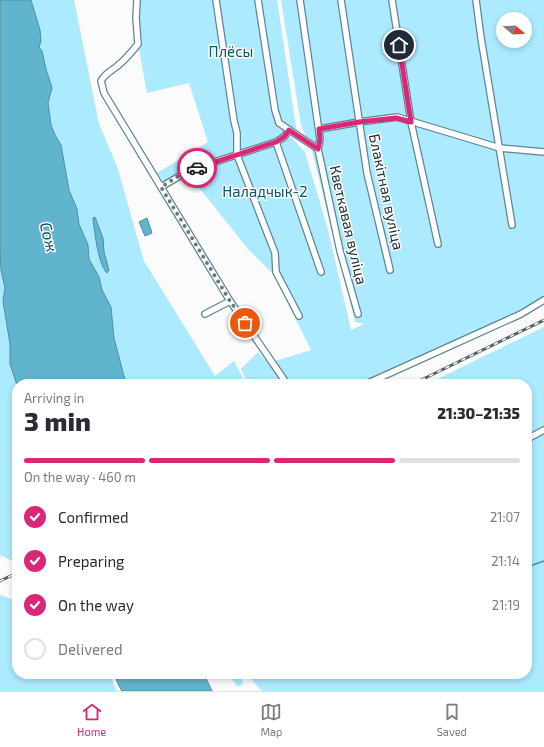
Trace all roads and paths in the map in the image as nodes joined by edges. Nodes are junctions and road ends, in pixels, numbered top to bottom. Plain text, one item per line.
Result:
1 (138, 0) edge
2 (216, 0) edge
3 (258, 0) edge
4 (300, 0) edge
5 (341, 0) edge
6 (392, 0) edge
7 (476, 0) edge
8 (359, 122) junction
9 (411, 122) junction
10 (319, 129) junction
11 (289, 130) junction
12 (276, 142) junction
13 (500, 148) junction
14 (318, 149) junction
15 (544, 152) edge
16 (237, 155) junction
17 (161, 187) junction
18 (512, 225) dead end
19 (438, 244) dead end
20 (390, 270) dead end
21 (321, 272) dead end
22 (544, 300) edge
23 (230, 301) junction
24 (205, 314) dead end
25 (358, 314) dead end
26 (299, 316) dead end
27 (284, 379) edge
28 (377, 379) edge
29 (544, 430) edge
30 (532, 436) edge

1 - 17 street
2 - 16 street
3 - 11 street
4 - 10 street, Кветкавая вуліца
5 - 8 street, Блакітная вуліца
6 - 9 street
7 - 13 street
8 - 9 street
8 - 10 street
8 - 20 street, Блакітная вуліца
9 - 13 street
9 - 19 street
10 - 14 street, Кветкавая вуліца
11 - 12 street
11 - 14 street
12 - 16 street
12 - 21 street
13 - 15 street
13 - 18 street
14 - 25 street, Кветкавая вуліца
16 - 17 street
16 - 26 street
17 - 23 street
22 - 28 street
23 - 24 street
23 - 27 street
29 - 30 street

